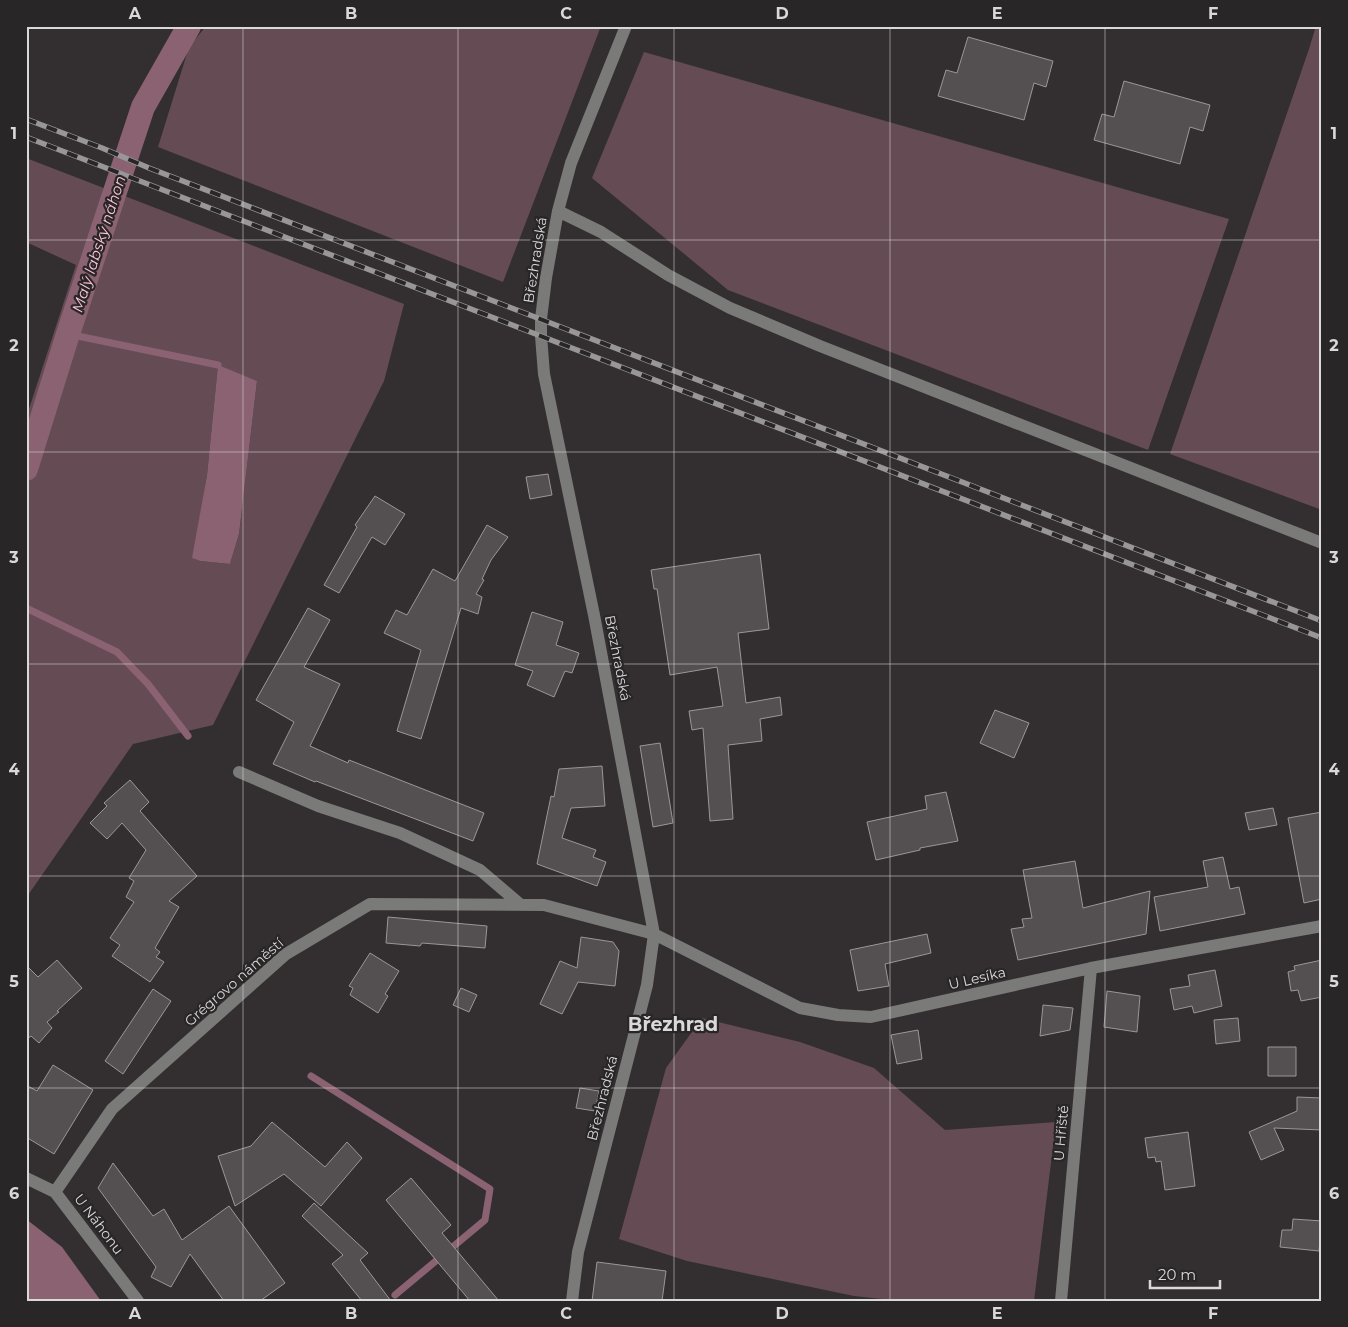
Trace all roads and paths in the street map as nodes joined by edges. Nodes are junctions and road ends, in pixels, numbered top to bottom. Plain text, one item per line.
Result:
1 (626, 26) edge
2 (558, 211) junction
3 (1322, 543) edge
4 (238, 772) dead end
5 (521, 905) junction
6 (1322, 926) edge
7 (654, 934) junction
8 (1091, 968) junction
9 (26, 1178) edge
10 (55, 1192) junction
11 (138, 1301) edge
12 (572, 1301) edge
13 (1061, 1301) edge

1 - 2 street, Březhradská
2 - 3 street
2 - 7 street, Březhradská
4 - 5 street
5 - 7 street, Grégrovo náměstí
5 - 10 street, Grégrovo náměstí
6 - 8 street, U Lesíka
7 - 8 street, U Lesíka
7 - 12 street, Březhradská
8 - 13 street, U Hřiště
9 - 10 street, U Náhonu
10 - 11 street, U Náhonu

